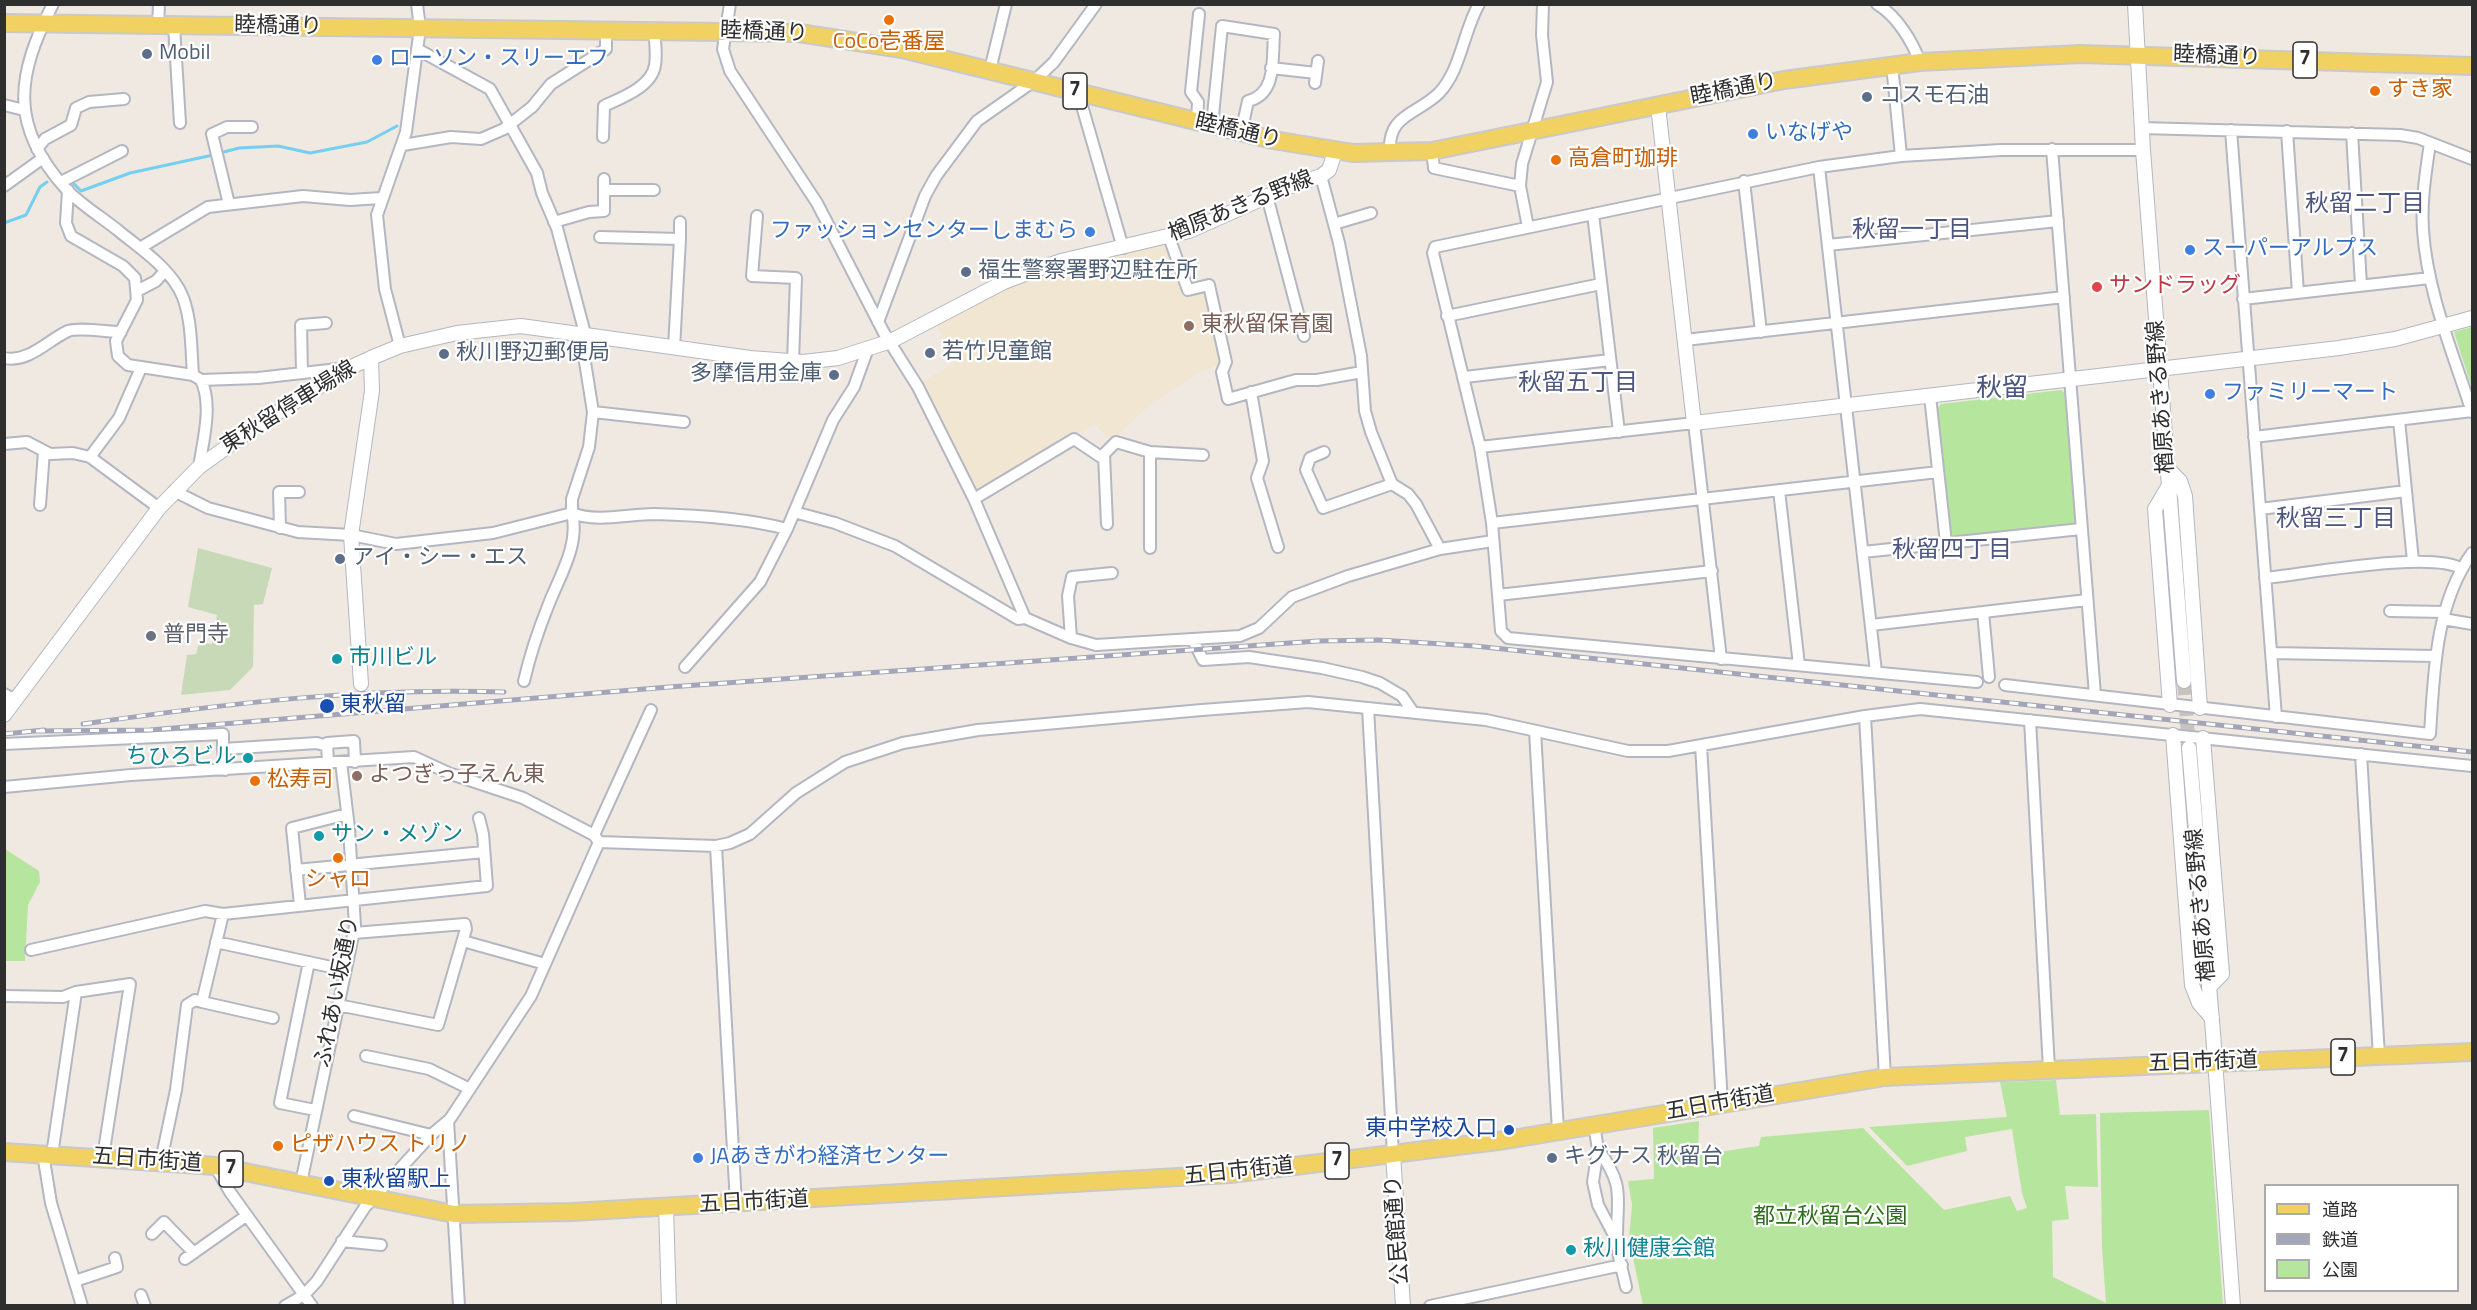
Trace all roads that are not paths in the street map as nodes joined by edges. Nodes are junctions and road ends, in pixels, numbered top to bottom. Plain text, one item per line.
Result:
1 (53, 4) edge
2 (159, 4) edge
3 (417, 4) edge
4 (730, 4) edge
5 (1006, 4) edge
6 (1096, 4) edge
7 (1479, 4) edge
8 (1543, 4) edge
9 (1876, 4) edge
10 (2135, 4) edge
11 (2140, 4) edge
12 (1199, 14) dead end
13 (2135, 19) junction
14 (4, 23) edge
15 (42, 25) junction
16 (166, 26) junction
17 (420, 28) junction
18 (606, 30) junction
19 (654, 30) junction
20 (727, 31) junction
21 (417, 49) junction
22 (2137, 55) junction
23 (1318, 61) dead end
24 (1920, 62) junction
25 (1892, 65) junction
26 (2472, 66) edge
27 (1271, 68) junction
28 (990, 70) junction
29 (1034, 81) junction
30 (1078, 92) junction
31 (124, 99) dead end
32 (4, 105) edge
33 (1658, 106) junction
34 (24, 110) junction
35 (180, 123) dead end
36 (510, 124) junction
37 (1204, 124) junction
38 (252, 127) dead end
39 (2141, 128) junction
40 (2231, 130) junction
41 (1530, 132) junction
42 (2287, 132) junction
43 (1241, 133) junction
44 (2352, 133) junction
45 (603, 137) dead end
46 (2430, 143) junction
47 (403, 145) junction
48 (37, 148) junction
49 (2052, 149) junction
50 (2143, 150) junction
51 (122, 151) dead end
52 (1432, 151) junction
53 (1335, 152) junction
54 (1390, 153) junction
55 (1900, 156) junction
56 (43, 159) junction
57 (2472, 159) edge
58 (1819, 167) junction
59 (1321, 176) junction
60 (1744, 181) junction
61 (66, 182) junction
62 (4, 186) edge
63 (1520, 186) junction
64 (654, 190) dead end
65 (1267, 196) junction
66 (381, 198) junction
67 (1669, 198) junction
68 (229, 204) junction
69 (1371, 213) dead end
70 (1593, 214) junction
71 (757, 216) dead end
72 (2058, 221) junction
73 (554, 222) junction
74 (680, 222) dead end
75 (1334, 224) junction
76 (1528, 227) junction
77 (600, 237) dead end
78 (1169, 237) junction
79 (680, 239) junction
80 (1828, 245) junction
81 (140, 248) junction
82 (1123, 248) junction
83 (165, 271) junction
84 (2430, 278) junction
85 (1601, 284) junction
86 (2361, 285) junction
87 (137, 291) junction
88 (2298, 293) junction
89 (2064, 297) junction
90 (2243, 299) junction
91 (1447, 316) junction
92 (2472, 318) edge
93 (878, 322) junction
94 (326, 323) dead end
95 (1836, 323) junction
96 (2445, 326) junction
97 (121, 332) junction
98 (1761, 332) junction
99 (585, 334) junction
100 (1304, 336) dead end
101 (1685, 340) junction
102 (891, 341) junction
103 (400, 346) junction
104 (674, 348) junction
105 (867, 351) junction
106 (4, 358) edge
107 (371, 358) junction
108 (2248, 359) junction
109 (1610, 360) junction
110 (794, 361) junction
111 (141, 368) junction
112 (349, 368) junction
113 (2161, 369) junction
114 (1362, 372) junction
115 (302, 373) junction
116 (197, 377) junction
117 (1465, 377) junction
118 (2071, 379) junction
119 (1251, 392) junction
120 (1930, 396) junction
121 (1845, 405) junction
122 (2472, 411) edge
123 (593, 412) junction
124 (2399, 420) junction
125 (684, 422) dead end
126 (1695, 423) junction
127 (1618, 432) junction
128 (2254, 436) junction
129 (4, 444) edge
130 (1480, 447) junction
131 (44, 451) junction
132 (1150, 452) junction
133 (1324, 452) dead end
134 (1104, 454) junction
135 (1203, 455) dead end
136 (90, 457) junction
137 (199, 466) junction
138 (2168, 469) junction
139 (1938, 472) junction
140 (1854, 482) junction
141 (1392, 484) junction
142 (2168, 487) junction
143 (1779, 490) junction
144 (174, 491) junction
145 (2406, 491) junction
146 (298, 492) dead end
147 (974, 499) junction
148 (1703, 499) junction
149 (40, 505) dead end
150 (159, 508) junction
151 (2260, 509) junction
152 (794, 512) junction
153 (572, 513) junction
154 (1492, 523) junction
155 (1107, 524) dead end
156 (279, 528) junction
157 (787, 529) junction
158 (2081, 529) junction
159 (351, 535) junction
160 (1493, 540) junction
161 (1946, 543) junction
162 (1150, 548) dead end
163 (1278, 548) dead end
164 (1440, 549) junction
165 (1863, 552) junction
166 (2472, 553) edge
167 (2413, 561) junction
168 (2462, 569) junction
169 (1712, 571) junction
170 (1112, 573) dead end
171 (2265, 578) junction
172 (1498, 595) junction
173 (2087, 600) junction
174 (2390, 611) dead end
175 (1983, 612) junction
176 (2444, 616) junction
177 (1025, 618) junction
178 (2472, 624) edge
179 (1871, 625) junction
180 (1071, 638) junction
181 (1193, 640) junction
182 (2271, 653) junction
183 (2436, 656) junction
184 (1721, 659) junction
185 (1799, 665) junction
186 (685, 667) dead end
187 (1876, 672) junction
188 (1989, 676) dead end
189 (524, 681) dead end
190 (2184, 681) tunnel mouth
191 (1977, 682) dead end
192 (361, 684) dead end
193 (2006, 685) dead end
194 (2095, 695) junction
195 (10, 697) edge
196 (2170, 705) junction
197 (1368, 708) junction
198 (2200, 708) junction
199 (651, 710) dead end
200 (1413, 712) junction
201 (4, 715) edge
202 (1865, 716) junction
203 (2276, 717) junction
204 (2030, 720) junction
205 (1535, 731) junction
206 (2173, 735) junction
207 (2203, 738) junction
208 (4, 744) edge
209 (1701, 745) junction
210 (327, 746) junction
211 (2189, 748) tunnel mouth
212 (224, 749) junction
213 (2361, 754) junction
214 (341, 762) junction
215 (355, 762) junction
216 (328, 763) junction
217 (2472, 766) edge
218 (225, 770) junction
219 (4, 787) edge
220 (347, 814) junction
221 (479, 818) dead end
222 (596, 838) junction
223 (716, 846) junction
224 (484, 852) junction
225 (352, 865) junction
226 (296, 870) junction
227 (355, 899) junction
228 (300, 905) junction
229 (224, 914) junction
230 (354, 933) junction
231 (463, 941) junction
232 (216, 942) junction
233 (32, 950) dead end
234 (309, 962) junction
235 (545, 964) junction
236 (345, 970) junction
237 (2209, 987) junction
238 (76, 992) junction
239 (4, 996) edge
240 (202, 1002) junction
241 (338, 1005) junction
242 (273, 1018) dead end
243 (2212, 1018) junction
244 (2472, 1052) edge
245 (366, 1056) dead end
246 (2379, 1056) junction
247 (2214, 1062) junction
248 (2049, 1069) junction
249 (1885, 1077) junction
250 (470, 1089) junction
251 (1722, 1104) junction
252 (315, 1110) junction
253 (354, 1116) dead end
254 (448, 1121) junction
255 (1594, 1125) junction
256 (1558, 1131) junction
257 (430, 1135) junction
258 (1598, 1149) junction
259 (4, 1152) edge
260 (1394, 1154) junction
261 (48, 1155) junction
262 (103, 1157) junction
263 (161, 1161) junction
264 (215, 1166) junction
265 (1614, 1171) junction
266 (1594, 1173) junction
267 (300, 1183) junction
268 (373, 1199) junction
269 (1620, 1199) junction
270 (736, 1204) junction
271 (1598, 1205) junction
272 (666, 1207) junction
273 (454, 1214) junction
274 (246, 1216) junction
275 (152, 1234) dead end
276 (1616, 1239) junction
277 (342, 1241) junction
278 (381, 1245) dead end
279 (115, 1258) dead end
280 (1622, 1265) junction
281 (75, 1281) junction
282 (1626, 1287) dead end
283 (302, 1300) edge
284 (82, 1305) edge
285 (285, 1305) edge
286 (312, 1305) edge
287 (459, 1305) edge
288 (669, 1305) edge
289 (1403, 1305) edge
290 (1430, 1305) edge
291 (2233, 1305) edge

1 - 15 street
2 - 16 street
3 - 17 street
4 - 20 street
5 - 28 street
6 - 29 street
7 - 54 street
8 - 41 street
9 - 24 street
10 - 13 main road, 楢原あきる野線
11 - 13 street
12 - 37 street
13 - 22 main road, 楢原あきる野線
14 - 15 main road, 睦橋通り / 7
15 - 16 main road, 睦橋通り / 7
15 - 34 street
16 - 17 main road, 睦橋通り / 7
16 - 35 street
17 - 18 main road, 睦橋通り / 7
17 - 21 street
18 - 19 main road, 睦橋通り / 7
18 - 36 street
19 - 20 main road, 睦橋通り / 7
19 - 45 street
20 - 28 main road, 睦橋通り / 7
20 - 93 street
21 - 36 street
21 - 47 street
22 - 24 main road, 睦橋通り / 7
22 - 26 main road, 睦橋通り / 7
22 - 39 main road, 楢原あきる野線
23 - 27 street
24 - 25 main road, 睦橋通り / 7
25 - 33 main road, 睦橋通り / 7
25 - 55 street
27 - 37 street
27 - 43 street
28 - 29 main road, 睦橋通り / 7
29 - 30 main road, 睦橋通り / 7
29 - 93 street
30 - 37 main road, 睦橋通り / 7
30 - 82 street
31 - 48 street
32 - 34 street
33 - 41 main road, 睦橋通り / 7
33 - 67 main road
34 - 48 street
36 - 47 street
36 - 73 street
37 - 43 main road, 睦橋通り / 7
38 - 68 street
39 - 40 street
39 - 50 main road, 楢原あきる野線
40 - 42 street
40 - 90 street
41 - 52 main road, 睦橋通り / 7
41 - 63 street
42 - 44 street
42 - 88 street
43 - 53 main road, 睦橋通り / 7
44 - 46 street
44 - 86 street
46 - 57 street
46 - 84 street
47 - 66 street
48 - 56 street
49 - 50 street
49 - 55 street
49 - 72 street
50 - 113 main road, 楢原あきる野線
51 - 61 street
52 - 54 main road, 睦橋通り / 7
52 - 63 street
53 - 54 main road, 睦橋通り / 7
53 - 59 main road, 楢原あきる野線
55 - 58 street
56 - 61 street
56 - 62 street
58 - 60 street
58 - 80 street
59 - 65 main road, 楢原あきる野線
59 - 75 street
60 - 67 street
60 - 98 street
61 - 81 street
61 - 87 street
63 - 76 street
64 - 73 street
65 - 78 main road, 楢原あきる野線
65 - 100 street
66 - 68 street
66 - 103 street
67 - 70 street
67 - 101 main road
68 - 81 street
69 - 75 street
70 - 76 street
70 - 85 street
71 - 110 street
72 - 80 street
72 - 89 street
73 - 99 street
74 - 79 street
75 - 114 street
76 - 91 street
77 - 79 street
78 - 82 main road, 楢原あきる野線
78 - 119 street
79 - 104 street
80 - 95 street
81 - 83 street
82 - 102 main road, 楢原あきる野線
83 - 87 street
83 - 116 street
84 - 86 street
84 - 96 street
85 - 91 street
85 - 109 street
86 - 88 street
87 - 97 street
88 - 90 street
89 - 95 street
89 - 118 street
90 - 108 street
91 - 117 street
92 - 96 main road
93 - 102 street
94 - 115 street
95 - 98 street
95 - 121 street
96 - 108 main road
96 - 122 street
97 - 106 street
97 - 111 street
98 - 101 street
99 - 103 main road, 楢原あきる野線
99 - 104 main road, 楢原あきる野線
99 - 123 street
101 - 126 main road
102 - 105 main road, 楢原あきる野線
102 - 147 street
103 - 107 main road, 楢原あきる野線
104 - 110 main road, 楢原あきる野線
105 - 110 main road, 楢原あきる野線
105 - 152 street
107 - 112 main road, 東秋留停車場線
107 - 159 main road, 東秋留停車場線
108 - 113 main road
108 - 128 street
109 - 117 street
109 - 127 street
111 - 116 street
111 - 136 street
112 - 115 street
112 - 137 main road, 東秋留停車場線
113 - 118 main road
113 - 138 main road, 楢原あきる野線
114 - 119 street
114 - 141 street
115 - 116 street
116 - 137 street
117 - 130 street
118 - 120 main road
118 - 158 street
119 - 163 street
120 - 121 main road
120 - 139 street
121 - 126 main road
121 - 140 street
122 - 124 street
123 - 125 street
123 - 153 street
124 - 128 street
124 - 145 street
126 - 127 street
126 - 148 street
127 - 130 street
128 - 151 street
129 - 131 street
130 - 154 street
131 - 136 street
131 - 149 street
132 - 134 street
132 - 135 street
132 - 162 street
133 - 141 street
134 - 147 street
134 - 155 street
136 - 150 street
137 - 144 main road, 東秋留停車場線
138 - 142 main road, 楢原あきる野線
138 - 198 main road
139 - 140 street
139 - 161 street
140 - 143 street
140 - 165 street
141 - 164 street
142 - 190 main road, 楢原あきる野線
142 - 196 main road
143 - 148 street
143 - 185 street
144 - 150 main road, 東秋留停車場線
144 - 156 street
145 - 151 street
145 - 167 street
146 - 156 street
147 - 177 street
148 - 154 street
148 - 169 street
150 - 195 main road, 東秋留停車場線
151 - 171 street
152 - 157 street
152 - 177 street
153 - 157 street
153 - 159 street
153 - 189 street
154 - 160 street
156 - 159 street
157 - 186 street
158 - 161 street
158 - 173 street
159 - 192 main road, 東秋留停車場線
160 - 164 street
160 - 172 street
161 - 165 street
164 - 181 street
165 - 179 street
166 - 168 street
167 - 168 street
167 - 171 street
168 - 176 street
169 - 172 street
169 - 184 street
170 - 180 street
171 - 182 street
172 - 184 street
173 - 175 street
173 - 194 street
174 - 176 street
175 - 179 street
175 - 188 street
176 - 178 street
176 - 183 street
177 - 180 street
179 - 187 street
180 - 181 street
181 - 200 street
182 - 183 street
182 - 203 street
183 - 203 street
184 - 185 street
185 - 187 street
187 - 191 street
193 - 194 street
194 - 196 street
195 - 201 main road, 東秋留停車場線
196 - 198 street
197 - 200 street
197 - 223 street
197 - 260 street
198 - 203 street
199 - 222 street
200 - 205 street
202 - 204 street
202 - 209 street
202 - 249 street
204 - 206 street
204 - 248 street
205 - 209 street
205 - 256 street
206 - 207 street
206 - 243 main road
207 - 213 street
207 - 237 main road
208 - 212 street
209 - 251 street
210 - 212 street
210 - 215 street
210 - 216 street
211 - 237 main road, 楢原あきる野線
212 - 218 street
213 - 217 street
213 - 246 street
214 - 215 street
214 - 216 street
214 - 220 street, ふれあい坂通り
215 - 222 street
216 - 218 street
218 - 219 street
220 - 225 street, ふれあい坂通り
220 - 226 street
221 - 224 street
222 - 223 street
222 - 235 street
223 - 270 street
224 - 225 street
224 - 227 street
225 - 226 street
225 - 227 street, ふれあい坂通り
226 - 228 street
227 - 228 street
227 - 230 street, ふれあい坂通り
228 - 229 street
229 - 232 street
229 - 233 street
230 - 231 street
230 - 236 street, ふれあい坂通り
231 - 235 street
231 - 241 street
232 - 234 street
232 - 240 street
234 - 236 street
234 - 252 street
235 - 250 street
236 - 241 street, ふれあい坂通り
237 - 243 main road, 楢原あきる野線
238 - 239 street
238 - 261 street
238 - 262 street
240 - 242 street
240 - 263 street
241 - 252 street, ふれあい坂通り
243 - 247 main road, 楢原あきる野線
244 - 246 main road, 五日市街道 / 7
245 - 250 street
246 - 247 main road, 五日市街道 / 7
247 - 248 main road, 五日市街道 / 7
247 - 291 main road, 楢原あきる野線
248 - 249 main road, 五日市街道 / 7
249 - 251 main road, 五日市街道 / 7
250 - 254 street
251 - 255 main road, 五日市街道 / 7
252 - 267 street, ふれあい坂通り
253 - 257 street
254 - 257 street
254 - 273 street
255 - 256 main road, 五日市街道 / 7
255 - 258 street
256 - 260 main road, 五日市街道 / 7
257 - 268 street
258 - 265 street
258 - 266 street
259 - 261 main road, 五日市街道 / 7
260 - 270 main road, 五日市街道 / 7
260 - 289 main road, 公民館通り
261 - 262 main road, 五日市街道 / 7
261 - 281 street
262 - 263 main road, 五日市街道 / 7
263 - 264 main road, 五日市街道 / 7
264 - 267 main road, 五日市街道 / 7
264 - 274 street
265 - 266 street
265 - 269 street
266 - 271 street
267 - 268 main road, 五日市街道 / 7
268 - 273 main road, 五日市街道 / 7
268 - 277 street
269 - 271 street
269 - 276 street
270 - 272 main road, 五日市街道 / 7
271 - 276 street
272 - 273 main road, 五日市街道 / 7
272 - 288 main road
273 - 287 street
274 - 275 street
274 - 283 street
276 - 280 street
277 - 278 street
277 - 283 street
279 - 281 street
280 - 282 street
280 - 290 street
281 - 284 street
283 - 285 street
283 - 286 street

